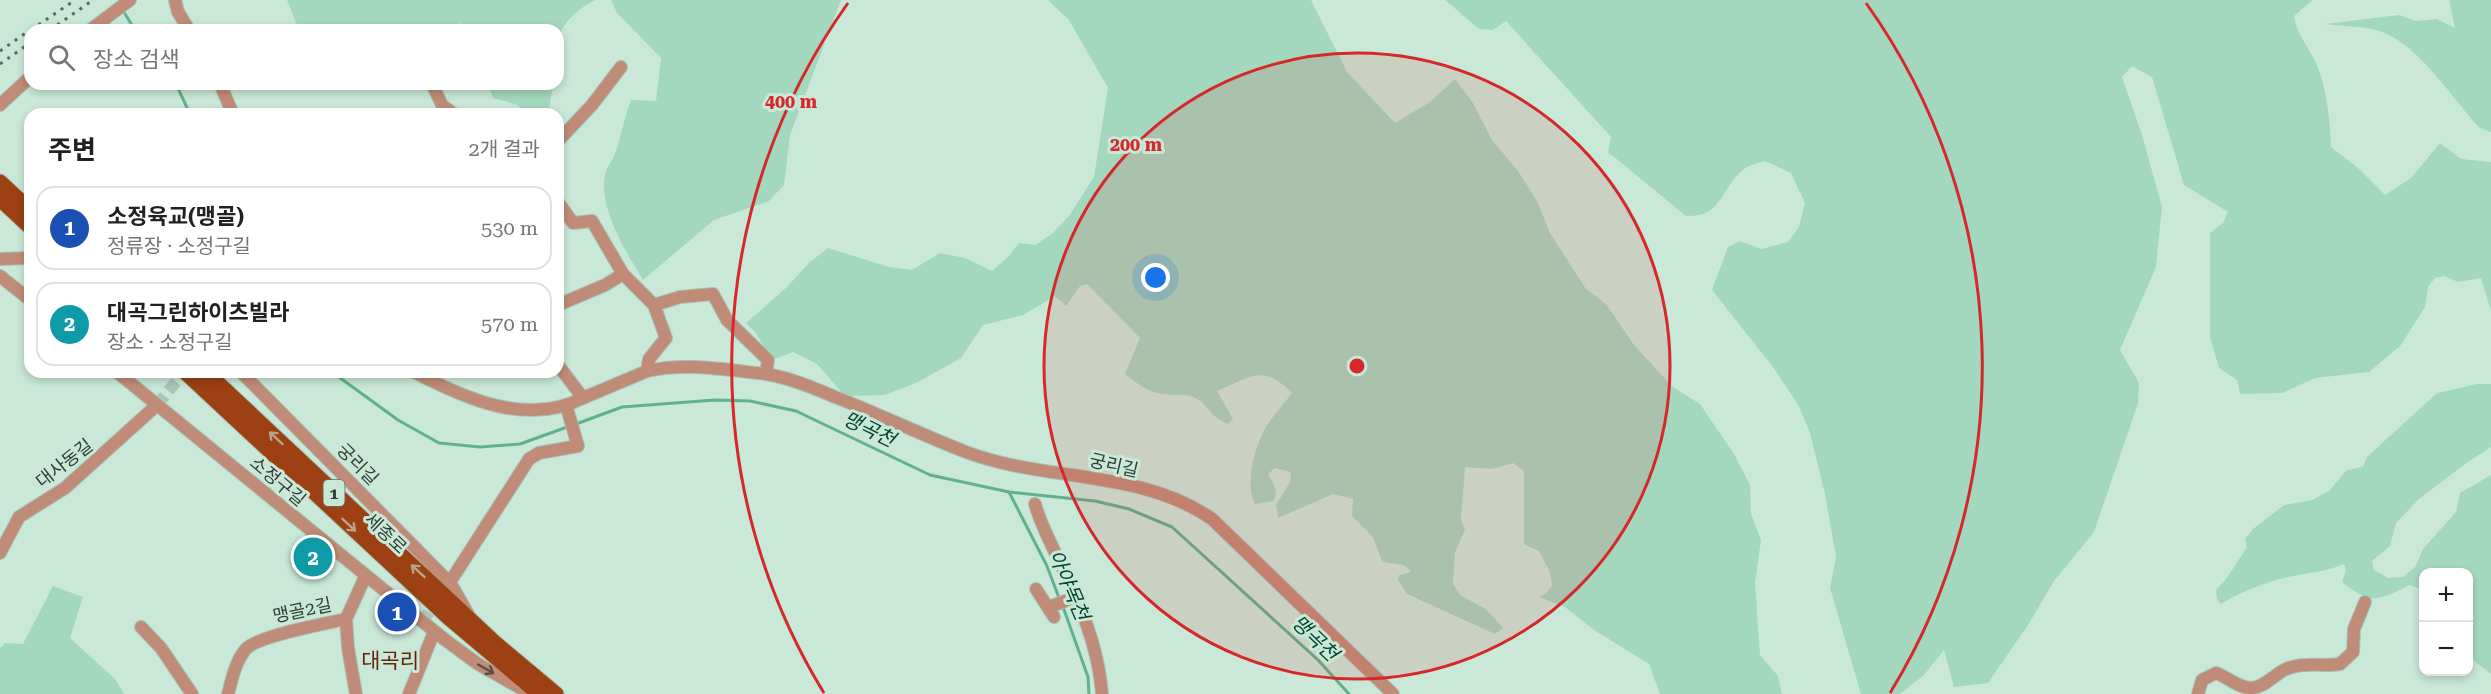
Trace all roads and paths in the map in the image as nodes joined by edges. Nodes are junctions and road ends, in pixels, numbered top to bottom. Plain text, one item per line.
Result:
1 (130, 0) edge
2 (176, 0) edge
3 (98, 24) edge
4 (185, 24) edge
5 (621, 67) dead end
6 (24, 83) edge
7 (223, 90) edge
8 (435, 90) edge
9 (0, 105) edge
10 (230, 108) edge
11 (445, 108) edge
12 (564, 135) edge
13 (0, 182) edge
14 (0, 199) edge
15 (24, 204) edge
16 (564, 210) edge
17 (24, 221) edge
18 (24, 258) edge
19 (0, 259) edge
20 (623, 274) junction
21 (0, 276) edge
22 (24, 295) edge
23 (564, 302) edge
24 (654, 305) junction
25 (647, 371) junction
26 (564, 373) edge
27 (766, 374) junction
28 (124, 378) edge
29 (205, 378) edge
30 (205, 378) edge
31 (247, 378) edge
32 (427, 378) edge
33 (583, 398) junction
34 (157, 405) junction
35 (566, 405) junction
36 (1035, 504) dead end
37 (0, 553) edge
38 (365, 577) junction
39 (450, 582) junction
40 (1036, 589) dead end
41 (1076, 597) junction
42 (2365, 602) dead end
43 (346, 619) junction
44 (473, 623) junction
45 (141, 627) dead end
46 (439, 635) junction
47 (352, 693) edge
48 (192, 694) edge
49 (228, 694) edge
50 (409, 694) edge
51 (531, 694) edge
52 (539, 694) edge
53 (556, 694) edge
54 (1102, 694) edge
55 (1393, 694) edge
56 (2198, 694) edge

1 - 3 street
2 - 4 street
5 - 12 street
6 - 9 street
7 - 10 street
8 - 11 street
13 - 15 main road
14 - 17 main road
16 - 20 street
18 - 19 street
20 - 23 street
20 - 24 street
21 - 22 street
24 - 25 street
24 - 27 street
25 - 27 street, 궁리길
25 - 33 street, 궁리길
26 - 33 street
27 - 55 street, 궁리길
28 - 34 street, 소정구길
44 -> 29 main road, 세종로 / 1
30 -> 52 main road, 세종로 / 1
31 - 39 street, 궁리길
32 - 35 street, 궁리길
33 - 35 street, 궁리길
34 - 37 street, 대사동길
34 - 38 street, 소정구길
35 - 39 street
36 - 41 street
38 - 43 street
38 - 46 street, 소정구길
39 - 44 street, 궁리길
40 - 41 street
41 - 54 street
42 - 56 street
43 - 47 street
43 - 49 street, 맹골2길
44 - 53 main road, 세종로 / 1
45 - 48 street
46 - 50 street
46 -> 51 street, 소정구길

